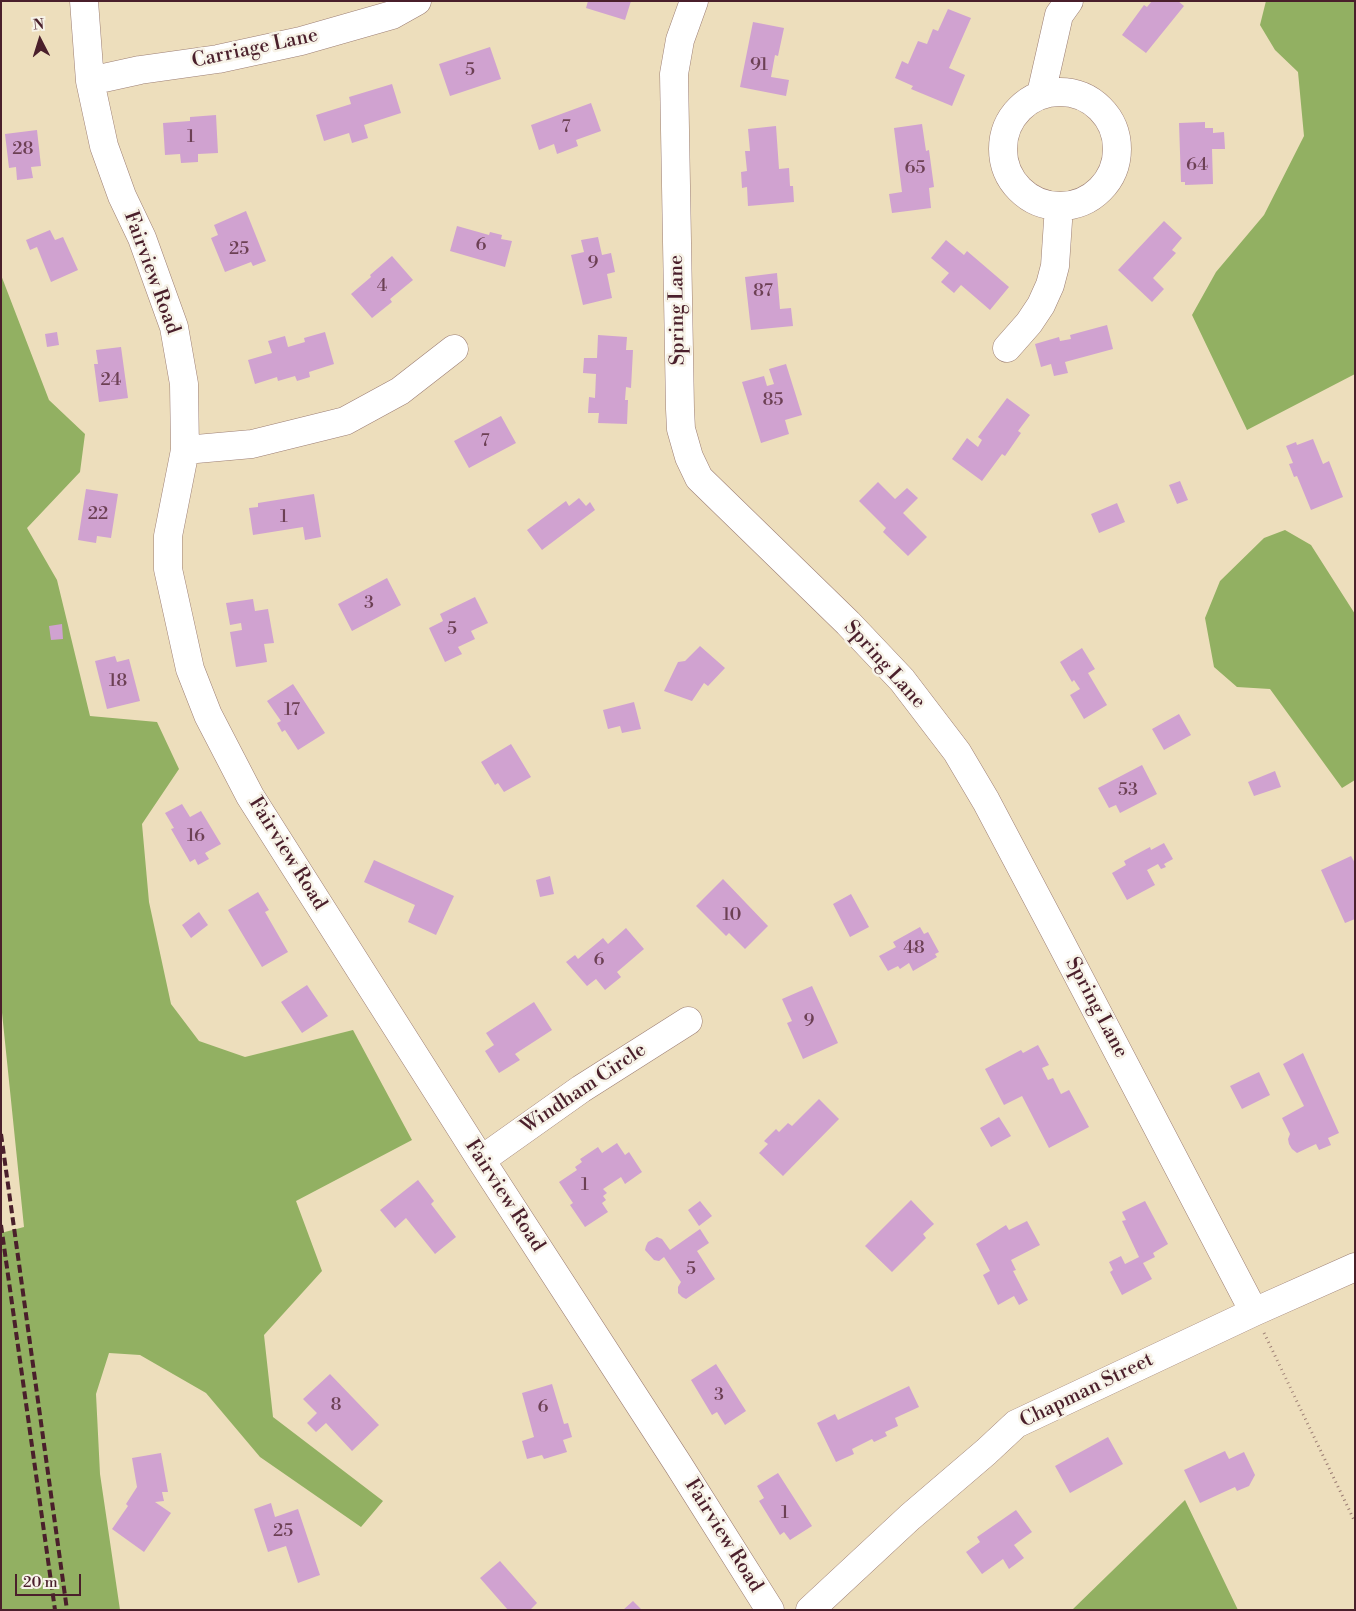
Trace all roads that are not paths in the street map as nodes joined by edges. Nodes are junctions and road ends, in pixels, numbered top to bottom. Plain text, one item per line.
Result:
1 (84, 1) edge
2 (417, 1) edge
3 (694, 1) edge
4 (1069, 1) edge
5 (90, 82) junction
6 (1041, 94) junction
7 (1060, 206) junction
8 (1007, 348) dead end
9 (454, 349) dead end
10 (185, 450) junction
11 (688, 1021) dead end
12 (481, 1160) junction
13 (1355, 1267) edge
14 (1254, 1312) junction
15 (770, 1610) edge
16 (810, 1610) edge

1 - 5 street, Fairview Road
2 - 5 street, Carriage Lane
3 - 14 street, Spring Lane
4 - 6 street
5 - 10 street, Fairview Road
6 - 7 street
6 - 7 street
7 - 8 street
9 - 10 street
10 - 12 street, Fairview Road
11 - 12 street, Windham Circle
12 - 15 street, Fairview Road
13 - 14 street, Chapman Street
14 - 16 street, Chapman Street

